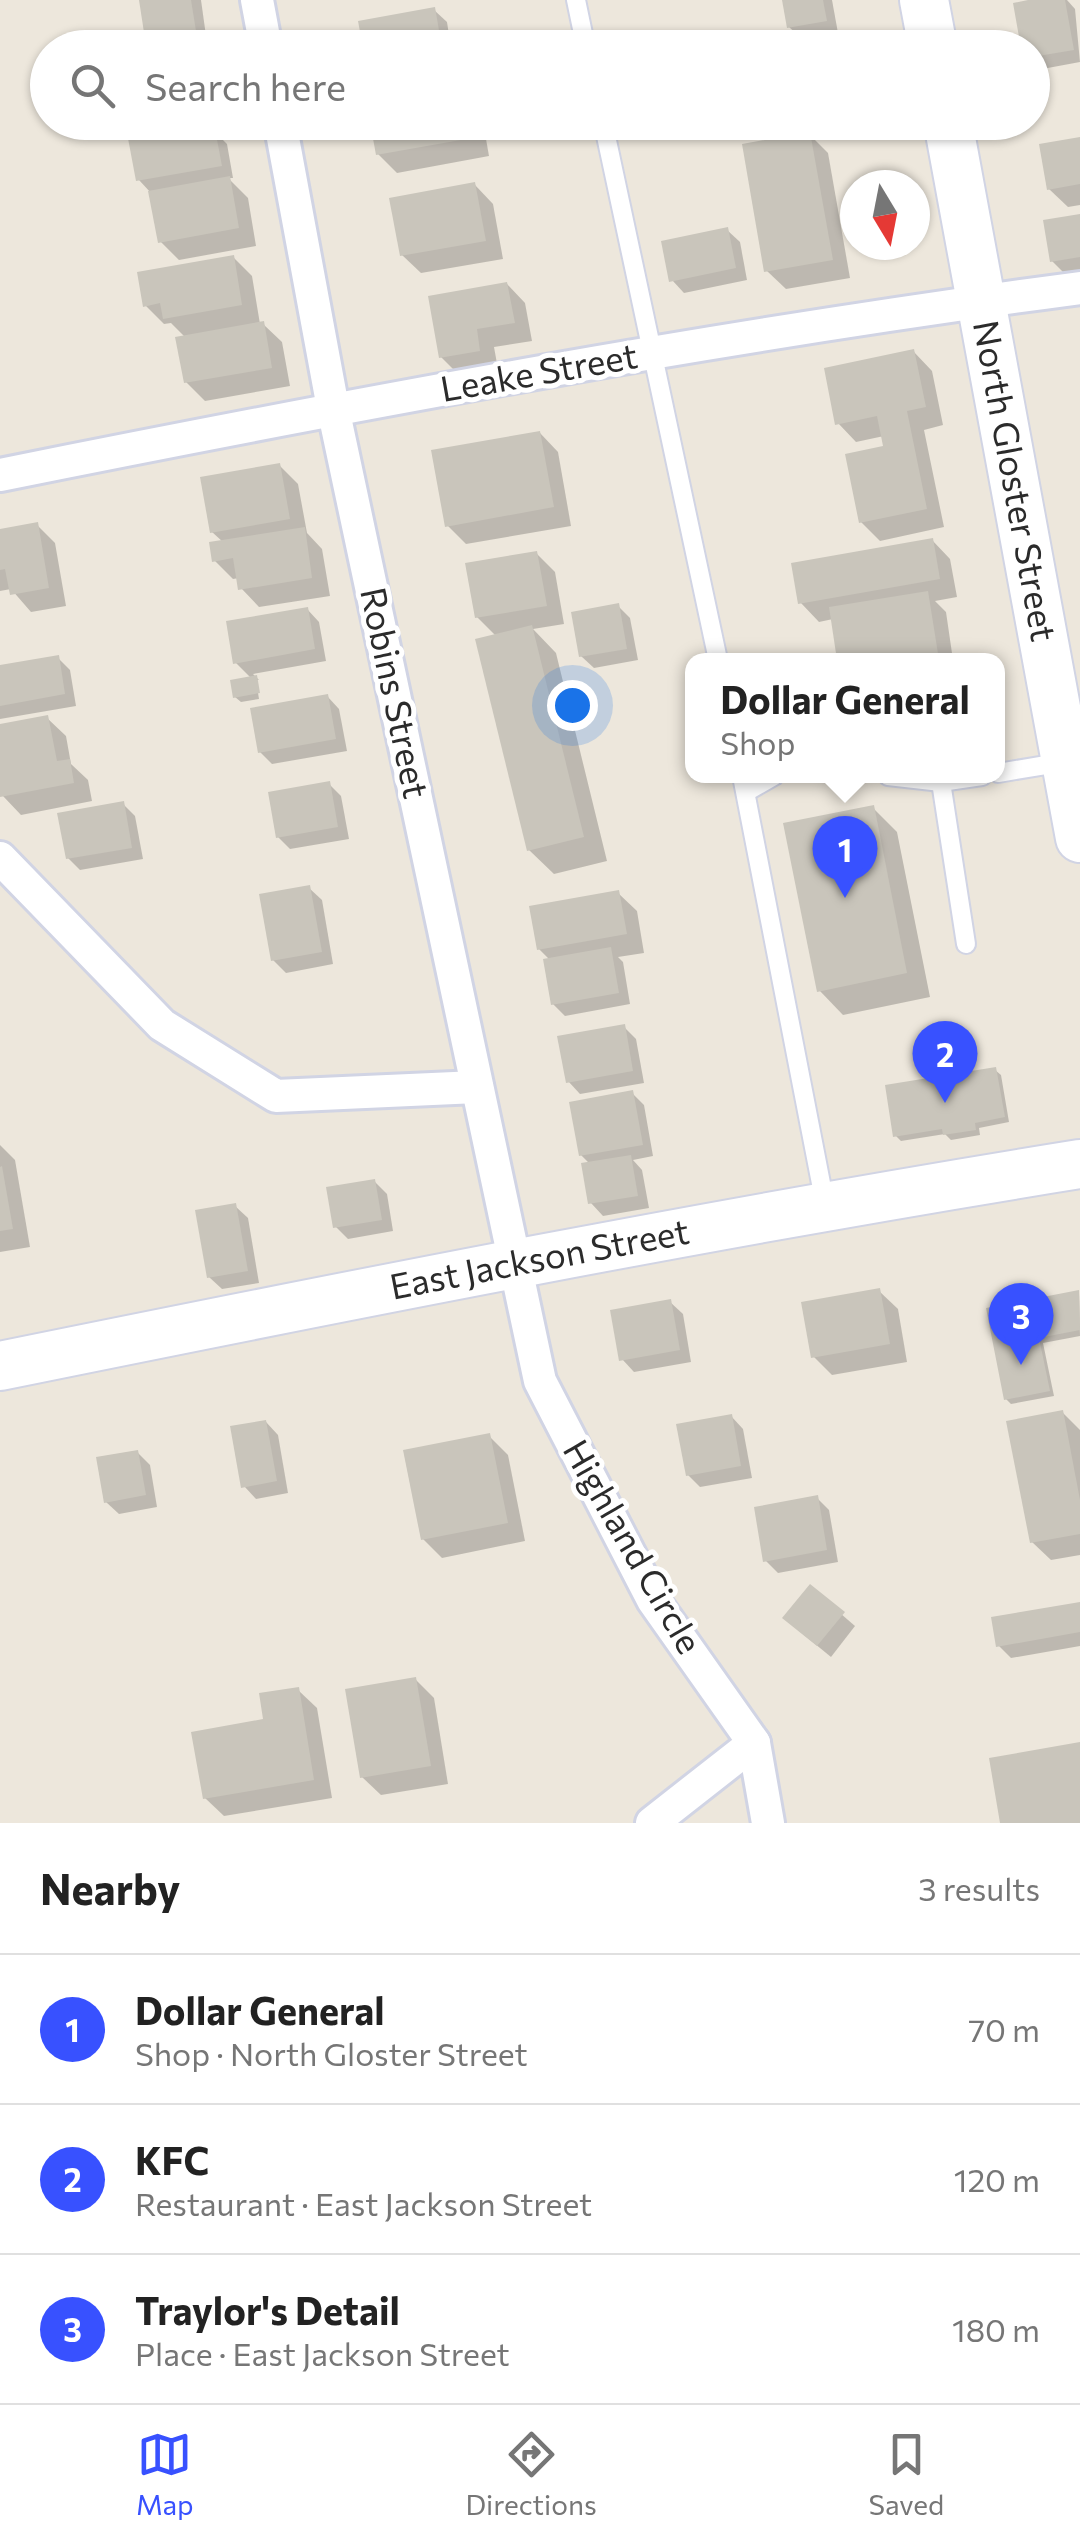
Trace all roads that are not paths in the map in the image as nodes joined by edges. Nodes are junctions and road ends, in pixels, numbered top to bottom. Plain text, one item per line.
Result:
1 (257, 0) edge
2 (576, 0) edge
3 (924, 0) edge
4 (263, 30) edge
5 (582, 30) edge
6 (930, 30) edge
7 (283, 140) edge
8 (606, 140) edge
9 (951, 140) edge
10 (1080, 288) edge
11 (982, 300) junction
12 (652, 354) junction
13 (334, 408) junction
14 (0, 475) edge
15 (716, 653) edge
16 (1065, 762) junction
17 (1005, 772) edge
18 (940, 783) edge
19 (744, 784) edge
20 (1080, 838) edge
21 (0, 858) edge
22 (966, 944) dead end
23 (477, 1087) junction
24 (1080, 1164) edge
25 (825, 1204) junction
26 (512, 1262) junction
27 (0, 1366) edge
28 (754, 1744) junction
29 (652, 1823) edge
30 (768, 1823) edge

1 - 4 street
2 - 5 lane
3 - 6 street
7 - 13 street, Robins Street
8 - 12 lane
9 - 11 street, North Gloster Street
10 - 11 street, Leake Street
11 - 12 street, Leake Street
11 - 16 street, North Gloster Street
12 - 13 street, Leake Street
12 - 15 lane
13 - 14 street, Leake Street
13 - 23 street, Robins Street
16 - 17 lane
16 - 20 street, North Gloster Street
18 - 22 lane
19 - 25 lane
21 - 23 street
23 - 26 street, Robins Street
24 - 25 street, East Jackson Street
25 - 26 street, East Jackson Street
26 - 27 street, East Jackson Street
26 - 28 street, Highland Circle
28 - 29 street
28 - 30 street, Highland Circle

